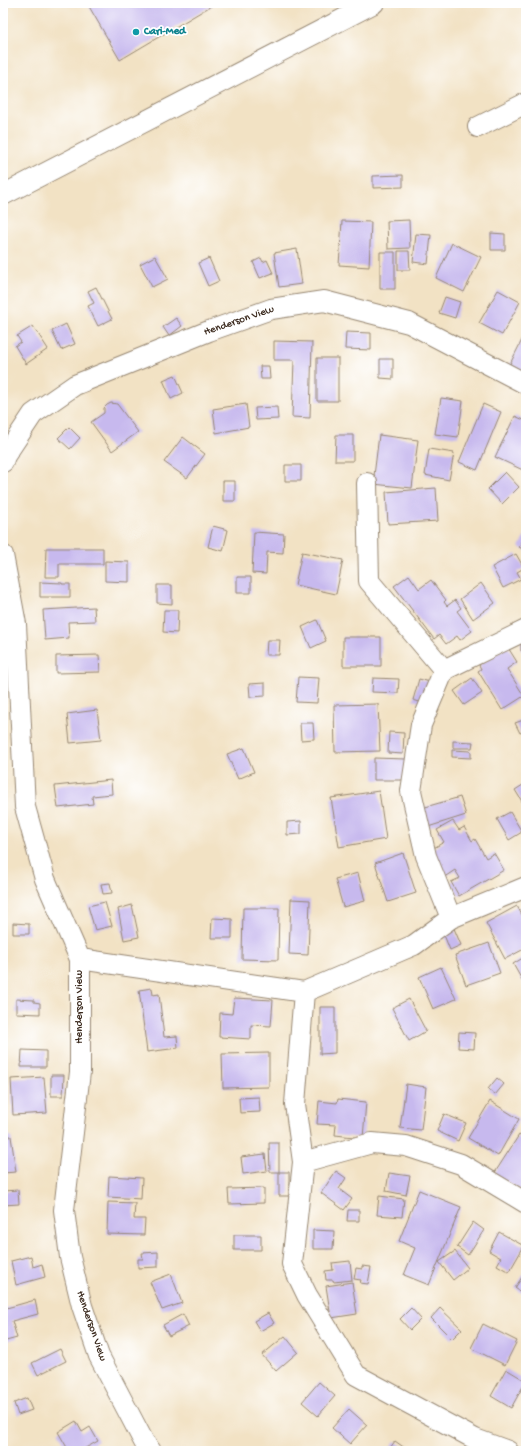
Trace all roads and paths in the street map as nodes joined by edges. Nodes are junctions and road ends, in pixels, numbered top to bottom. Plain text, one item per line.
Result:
1 (374, 3) edge
2 (526, 103) edge
3 (478, 127) dead end
4 (3, 195) edge
5 (526, 384) edge
6 (3, 462) edge
7 (367, 483) dead end
8 (3, 555) edge
9 (526, 630) edge
10 (444, 670) junction
11 (526, 887) edge
12 (451, 918) junction
13 (80, 959) junction
14 (304, 992) junction
15 (303, 1162) junction
16 (526, 1203) edge
17 (151, 1451) edge
18 (508, 1451) edge

1 - 4 street
2 - 3 street
5 - 6 street, Henderson View
7 - 10 street
8 - 13 street, Henderson View
9 - 10 street
10 - 12 street
11 - 12 street
12 - 14 street
13 - 14 street
13 - 17 street, Henderson View
14 - 15 street
15 - 16 street
15 - 18 street

